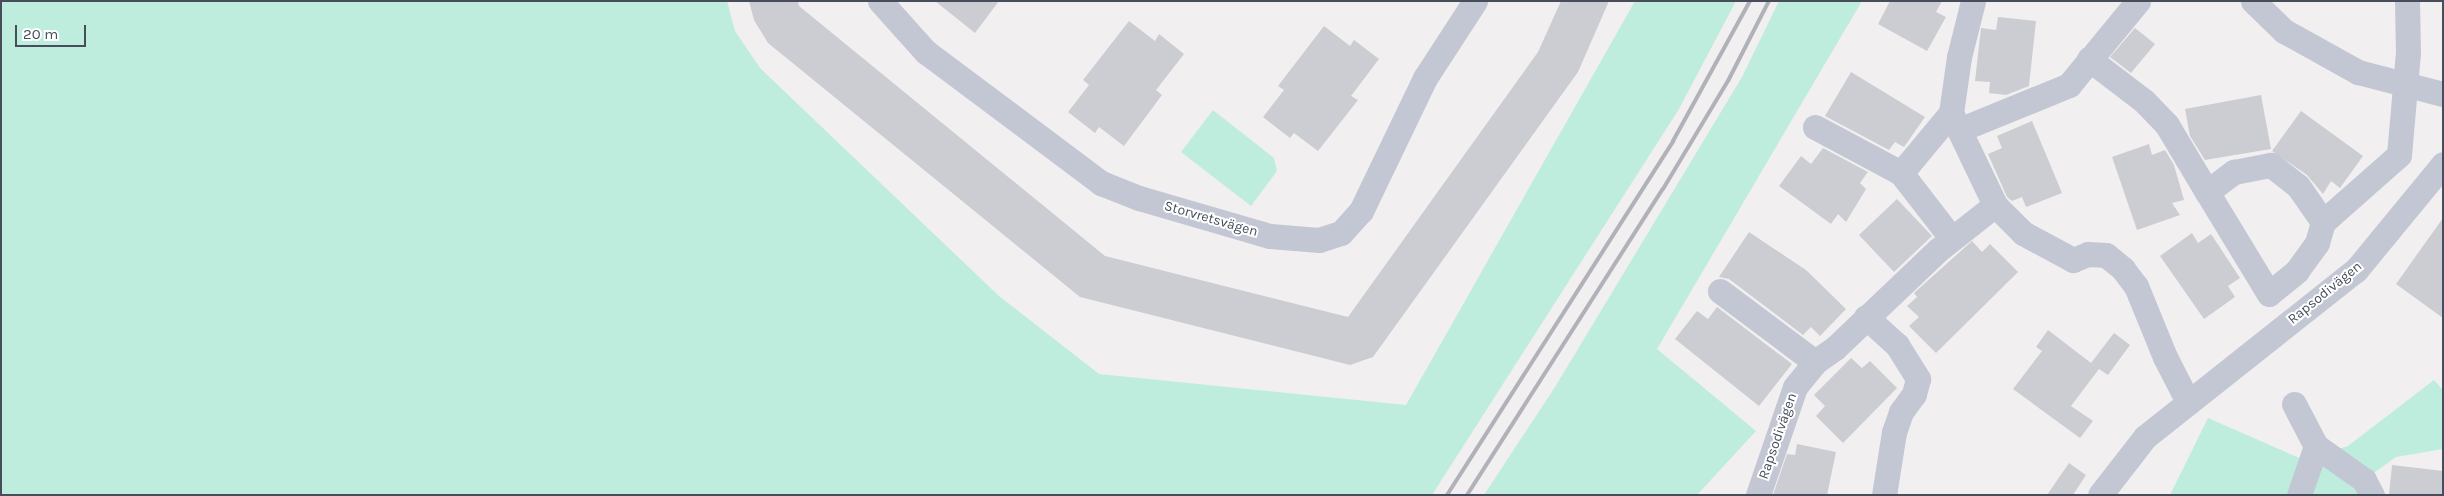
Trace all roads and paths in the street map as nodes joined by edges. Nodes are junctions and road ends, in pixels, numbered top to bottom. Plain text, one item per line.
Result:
1 (880, 1) edge
2 (1475, 1) edge
3 (1973, 1) edge
4 (2138, 1) edge
5 (2253, 1) edge
6 (2407, 1) edge
7 (2089, 59) junction
8 (2406, 86) junction
9 (2443, 94) edge
10 (1955, 121) junction
11 (1815, 127) dead end
12 (2443, 164) edge
13 (1901, 173) junction
14 (2207, 192) junction
15 (1995, 205) junction
16 (2323, 222) junction
17 (1952, 239) junction
18 (1720, 291) dead end
19 (1866, 317) junction
20 (1815, 362) junction
21 (2188, 402) junction
22 (2294, 404) dead end
23 (2316, 446) junction
24 (1758, 495) edge
25 (1884, 495) edge
26 (2100, 495) edge
27 (2298, 495) edge
28 (2372, 495) edge

1 - 2 street, Storvretsvägen
3 - 10 street
4 - 7 street
5 - 8 street
6 - 8 street
7 - 10 street
7 - 14 street
8 - 9 street
8 - 16 street
10 - 13 street
10 - 15 street
11 - 13 street
12 - 21 street, Rapsodivägen
13 - 17 street
14 - 16 street
14 - 16 street
15 - 17 street, Rapsodivägen
15 - 21 street
17 - 19 street, Rapsodivägen
18 - 20 street
19 - 20 street, Rapsodivägen
19 - 25 street
20 - 24 street, Rapsodivägen
21 - 26 street, Rapsodivägen
22 - 23 street
23 - 27 street
23 - 28 street

